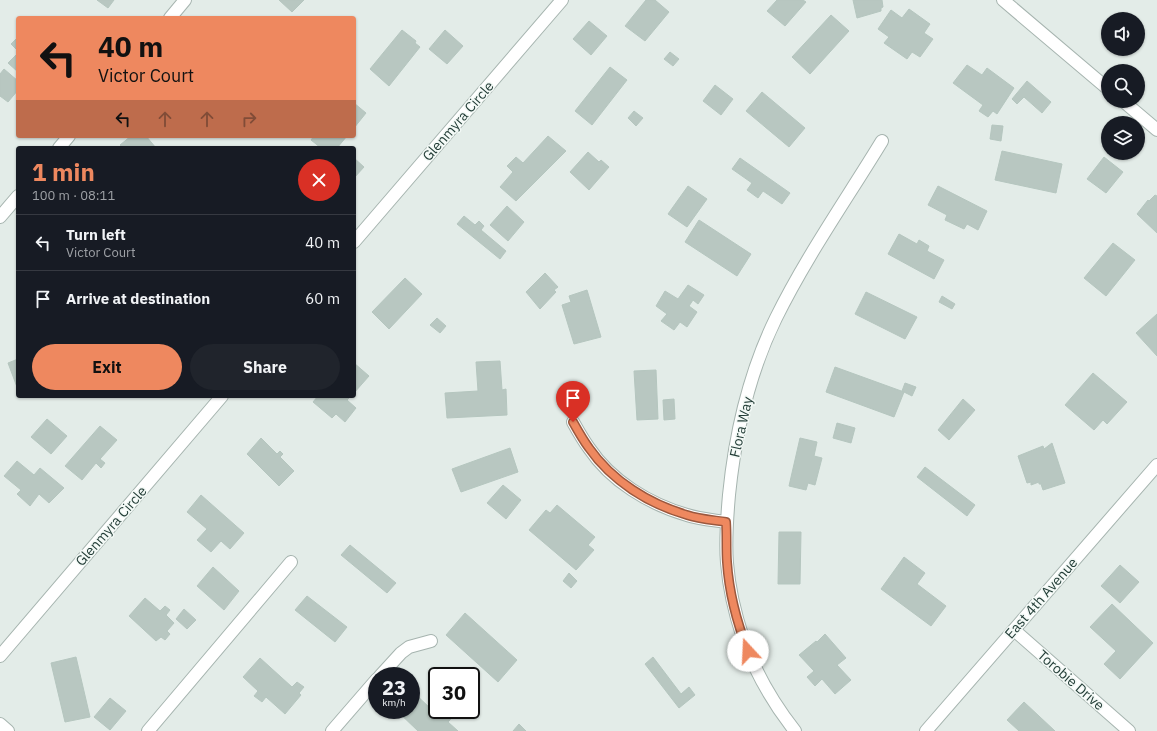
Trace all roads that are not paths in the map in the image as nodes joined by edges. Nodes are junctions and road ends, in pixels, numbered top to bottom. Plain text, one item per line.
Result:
1 (185, 0) edge
2 (562, 0) edge
3 (1003, 0) edge
4 (172, 16) edge
5 (1101, 83) edge
6 (1131, 108) edge
7 (1157, 130) edge
8 (67, 138) edge
9 (882, 141) dead end
10 (61, 146) edge
11 (16, 198) edge
12 (0, 217) edge
13 (356, 240) edge
14 (220, 398) edge
15 (573, 422) dead end
16 (1157, 465) edge
17 (726, 522) junction
18 (291, 562) dead end
19 (1014, 630) junction
20 (431, 641) dead end
21 (0, 656) edge
22 (388, 667) edge
23 (368, 689) edge
24 (0, 724) edge
25 (8, 731) edge
26 (148, 731) edge
27 (332, 731) edge
28 (795, 731) edge
29 (926, 731) edge
30 (1129, 731) edge

1 - 4 street
2 - 13 street, Glenmyra Circle
3 - 5 street
6 - 7 street
8 - 10 street
9 - 17 street, Flora Way
11 - 12 street
14 - 21 street, Glenmyra Circle
15 - 17 street
16 - 19 street, East 4th Avenue
17 - 28 street, Flora Way
18 - 26 street
19 - 29 street, East 4th Avenue
19 - 30 street, Torobie Drive
20 - 22 street
23 - 27 street
24 - 25 street

